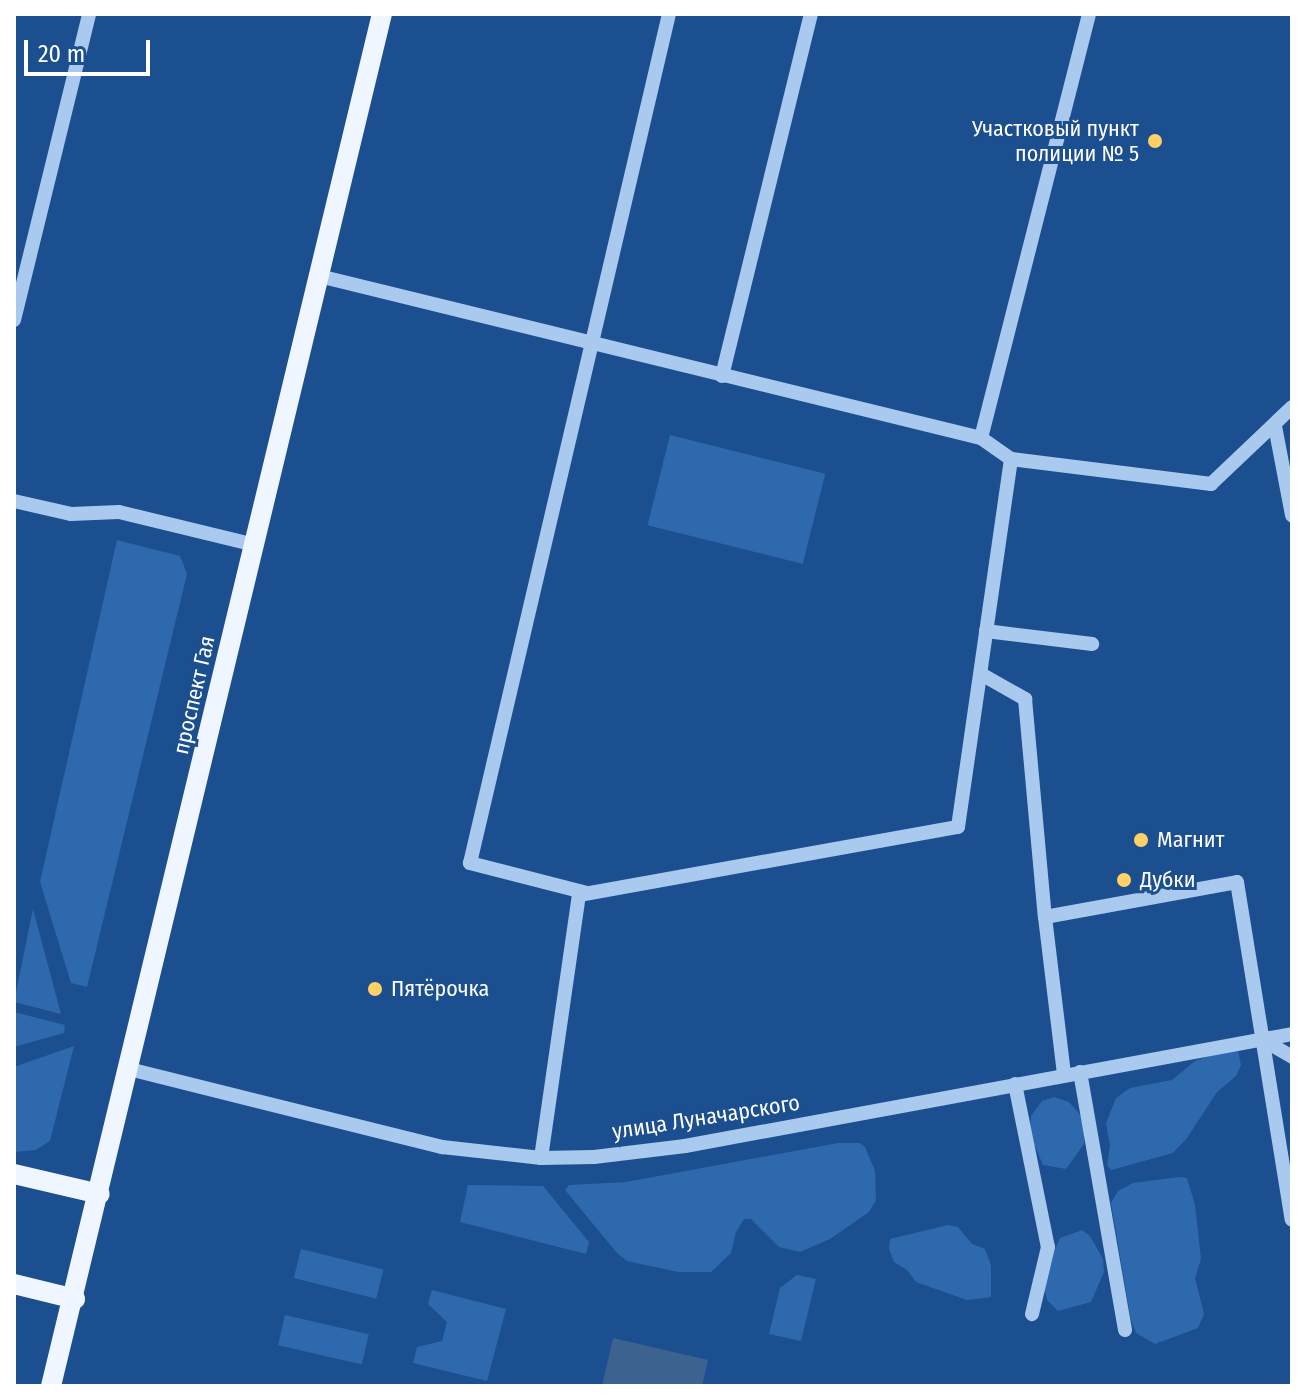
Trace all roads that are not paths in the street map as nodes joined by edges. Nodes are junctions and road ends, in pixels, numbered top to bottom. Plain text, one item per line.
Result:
1 (89, 14) edge
2 (382, 14) edge
3 (669, 14) edge
4 (811, 14) edge
5 (1089, 14) edge
6 (319, 276) junction
7 (14, 320) edge
8 (592, 344) junction
9 (722, 376) junction
10 (1292, 407) edge
11 (1275, 426) junction
12 (981, 438) junction
13 (1011, 459) junction
14 (14, 501) edge
15 (1292, 515) edge
16 (255, 545) junction
17 (986, 631) junction
18 (1092, 644) dead end
19 (981, 674) junction
20 (588, 893) junction
21 (1045, 917) junction
22 (1292, 1034) edge
23 (1263, 1040) junction
24 (1292, 1057) edge
25 (129, 1069) junction
26 (1080, 1072) junction
27 (1064, 1075) junction
28 (1015, 1084) junction
29 (541, 1158) junction
30 (14, 1174) edge
31 (100, 1194) junction
32 (1292, 1220) edge
33 (14, 1284) edge
34 (75, 1299) junction
35 (1032, 1314) dead end
36 (1125, 1330) dead end
37 (51, 1386) edge

1 - 7 street
2 - 6 main road, проспект Гая
3 - 8 street
4 - 9 street
5 - 12 street
6 - 8 street
6 - 16 main road, проспект Гая
8 - 9 street
8 - 20 street
9 - 12 street
10 - 11 street
11 - 13 street
11 - 15 street
12 - 13 street
13 - 17 street
14 - 16 street
16 - 25 main road, проспект Гая
17 - 18 street
17 - 19 street
19 - 20 street
19 - 21 street
20 - 29 street
21 - 23 street
21 - 27 street
22 - 23 street, улица Луначарского
23 - 24 street
23 - 26 street, улица Луначарского
23 - 32 street
25 - 29 street, улица Луначарского
25 - 31 main road, проспект Гая
26 - 27 street, улица Луначарского
26 - 36 street
27 - 28 street, улица Луначарского
28 - 29 street, улица Луначарского
28 - 35 street
30 - 31 main road
31 - 34 main road, проспект Гая
33 - 34 main road
34 - 37 main road, проспект Гая

